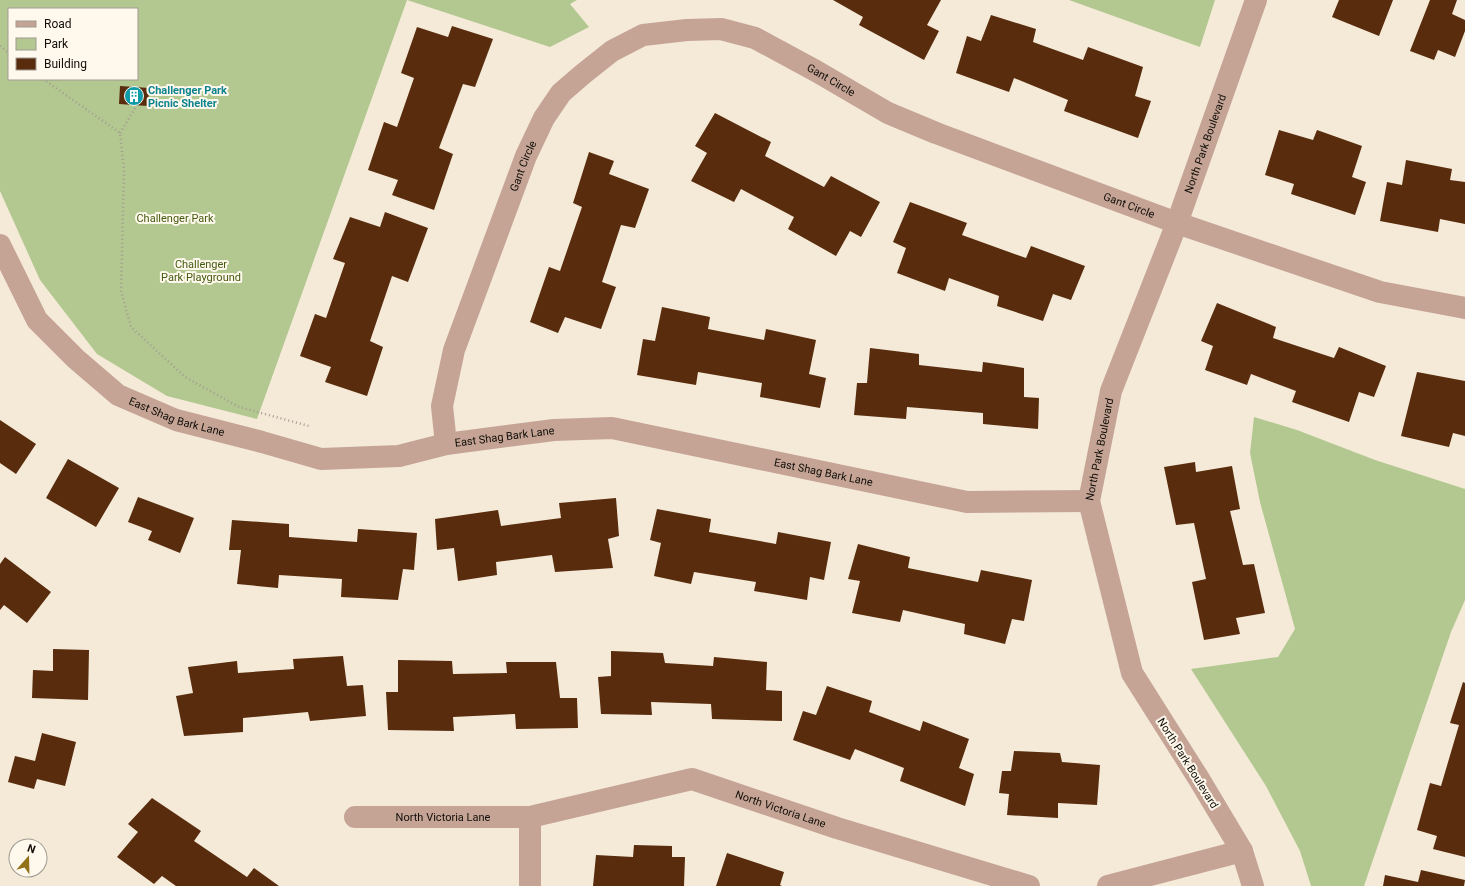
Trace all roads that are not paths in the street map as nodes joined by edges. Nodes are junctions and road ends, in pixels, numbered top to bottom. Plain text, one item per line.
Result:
1 (1256, 0) edge
2 (1177, 223) junction
3 (0, 245) edge
4 (1465, 308) edge
5 (446, 444) junction
6 (1089, 500) junction
7 (355, 816) dead end
8 (530, 817) junction
9 (1242, 851) junction
10 (530, 886) edge
11 (1029, 886) edge
12 (1108, 886) edge
13 (1253, 886) edge

1 - 2 street, North Park Boulevard
2 - 4 street, Gant Circle
2 - 5 street, Gant Circle
2 - 6 street, North Park Boulevard
3 - 5 street, East Shag Bark Lane
5 - 6 street, East Shag Bark Lane
6 - 9 street, North Park Boulevard
7 - 8 street, North Victoria Lane
8 - 10 street
8 - 11 street, North Victoria Lane
9 - 12 street
9 - 13 street, North Park Boulevard

